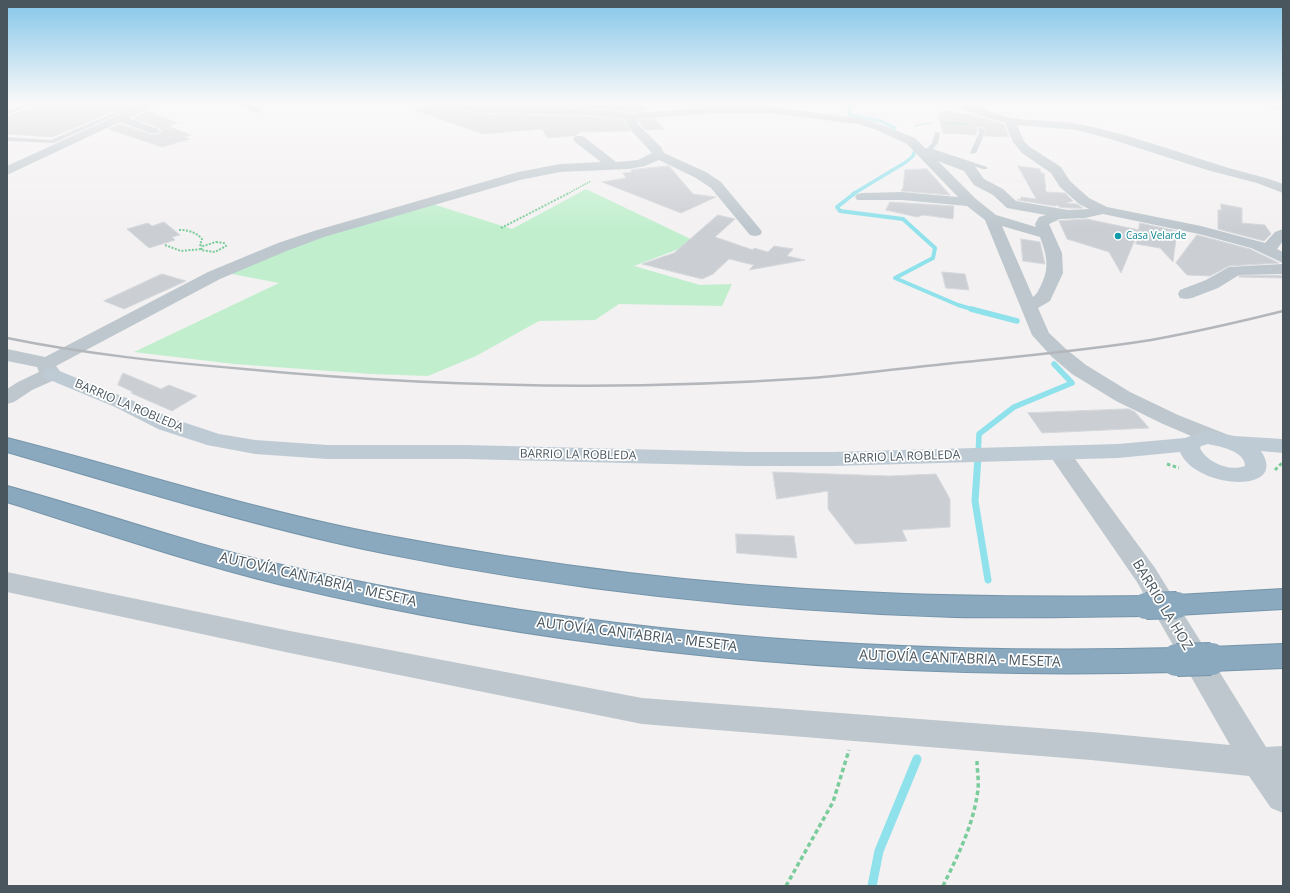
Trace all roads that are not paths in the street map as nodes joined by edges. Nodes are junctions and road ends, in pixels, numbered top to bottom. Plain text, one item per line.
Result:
1 (63, 145) edge
2 (587, 145) edge
3 (652, 145) edge
4 (915, 145) edge
5 (933, 145) edge
6 (977, 145) edge
7 (1022, 145) edge
8 (1142, 145) edge
9 (924, 152) junction
10 (973, 153) dead end
11 (659, 155) junction
12 (614, 166) junction
13 (985, 168) dead end
14 (7, 171) edge
15 (1283, 189) edge
16 (998, 192) junction
17 (862, 197) dead end
18 (971, 202) junction
19 (1088, 203) junction
20 (1103, 210) junction
21 (1068, 214) junction
22 (991, 218) junction
23 (755, 232) dead end
24 (1283, 233) edge
25 (1048, 234) junction
26 (1266, 249) junction
27 (1283, 258) edge
28 (1283, 269) edge
29 (1186, 294) dead end
30 (1029, 307) junction
31 (7, 355) edge
32 (50, 369) junction
33 (13, 391) edge
34 (1154, 413) junction
35 (1225, 441) junction
36 (1191, 442) junction
37 (7, 444) edge
38 (1283, 446) edge
39 (1118, 451) junction
40 (1283, 451) edge
41 (1060, 453) junction
42 (1257, 464) junction
43 (1207, 467) junction
44 (7, 494) edge
45 (7, 582) edge
46 (1283, 599) edge
47 (1283, 656) edge
48 (1271, 762) edge
49 (1283, 797) edge

1 - 14 street
2 - 12 street
3 - 11 street
4 - 9 street
5 - 9 lane
6 - 10 lane
7 - 19 street
8 - 15 street
9 - 13 lane
9 - 16 street
9 - 18 street
11 - 12 street
11 - 23 street
12 - 32 street
16 - 19 street
16 - 21 street
17 - 18 street
18 - 22 street
19 - 20 street
20 - 21 street
20 - 26 street
21 - 25 street
22 - 25 street
22 - 30 street
24 - 26 street
25 - 30 street
26 - 27 street
28 - 29 street
30 - 34 street
31 - 32 street, BARRIO LA ROBLEDA
32 - 33 street
32 - 41 street, BARRIO LA ROBLEDA
34 - 35 street
34 - 36 street
35 - 36 street, BARRIO LA ROBLEDA
35 - 38 street
35 - 42 street
36 - 39 street, BARRIO LA ROBLEDA
36 - 43 street
37 - 46 highway, bridge
39 - 41 street, BARRIO LA ROBLEDA
39 - 43 street, BARRIO LA ROBLEDA
40 - 42 street
41 - 48 street, BARRIO LA HOZ
42 - 43 street, BARRIO LA ROBLEDA
44 - 47 highway, AUTOVÍA CANTABRIA - MESETA, bridge
45 - 48 street
48 - 49 street, BARRIO LA HOZ

